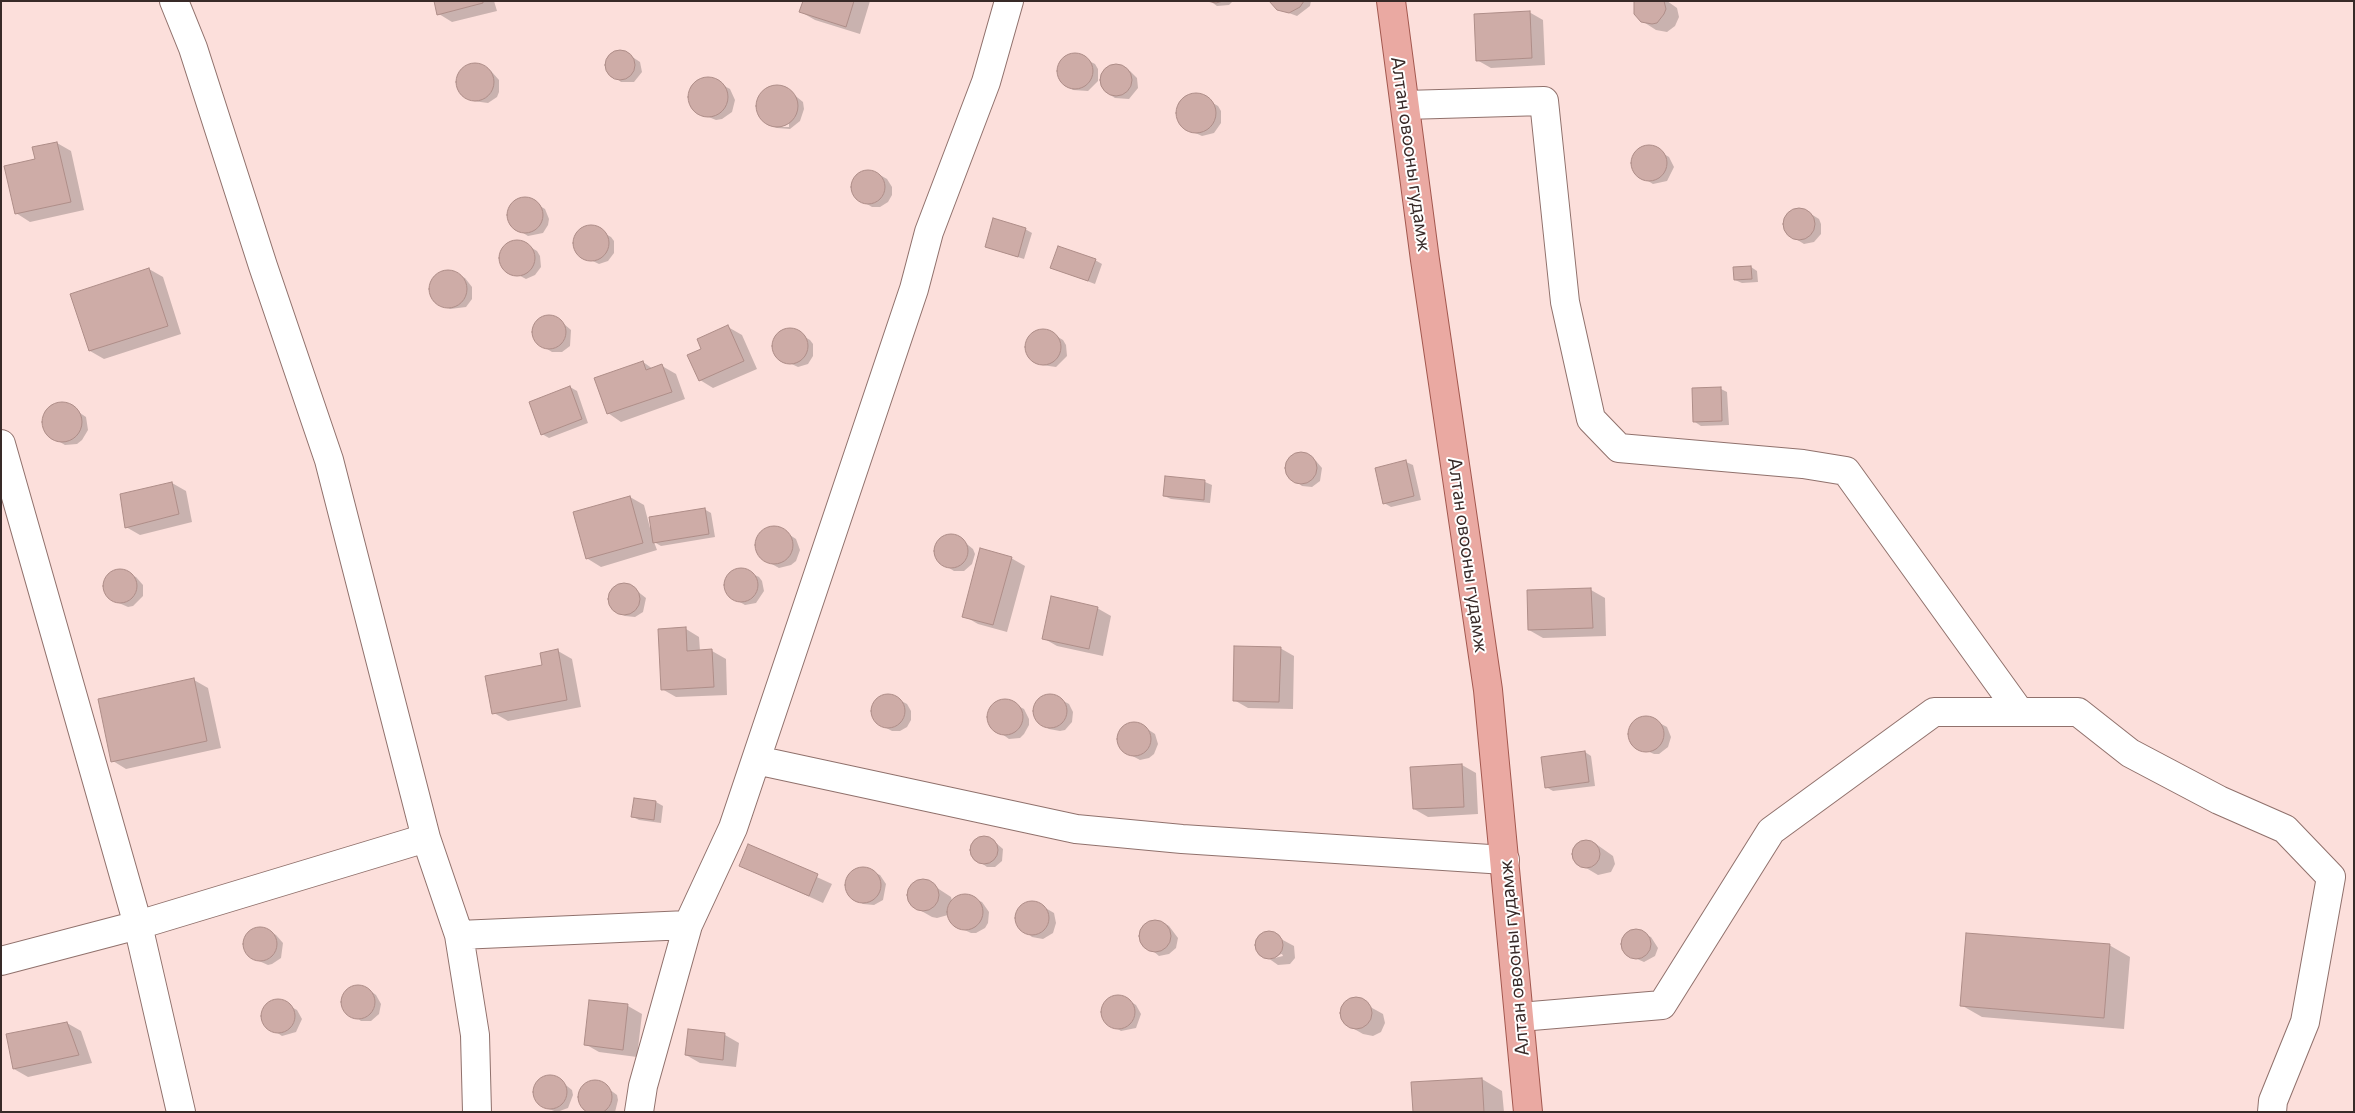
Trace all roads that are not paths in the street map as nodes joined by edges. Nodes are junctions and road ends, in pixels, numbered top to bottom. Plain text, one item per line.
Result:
1 (174, 1) edge
2 (1009, 1) edge
3 (1391, 1) edge
4 (1405, 105) junction
5 (1, 444) edge
6 (2019, 711) junction
7 (756, 760) junction
8 (426, 838) junction
9 (1505, 860) junction
10 (138, 925) junction
11 (688, 926) junction
12 (459, 935) junction
13 (1, 961) edge
14 (1520, 1017) junction
15 (481, 1108) edge
16 (181, 1112) edge
17 (639, 1112) edge
18 (1528, 1112) edge
19 (2272, 1112) edge

1 - 8 street
2 - 7 street
3 - 4 main road, Алтан овооны гудамж
4 - 6 street
4 - 9 main road, Алтан овооны гудамж
5 - 10 street
6 - 14 street
6 - 19 street
7 - 9 street
7 - 11 street
8 - 10 street
8 - 12 street
9 - 14 main road, Алтан овооны гудамж
10 - 13 street
10 - 16 street
11 - 12 street
11 - 17 street
12 - 15 street
14 - 18 main road, Алтан овооны гудамж

